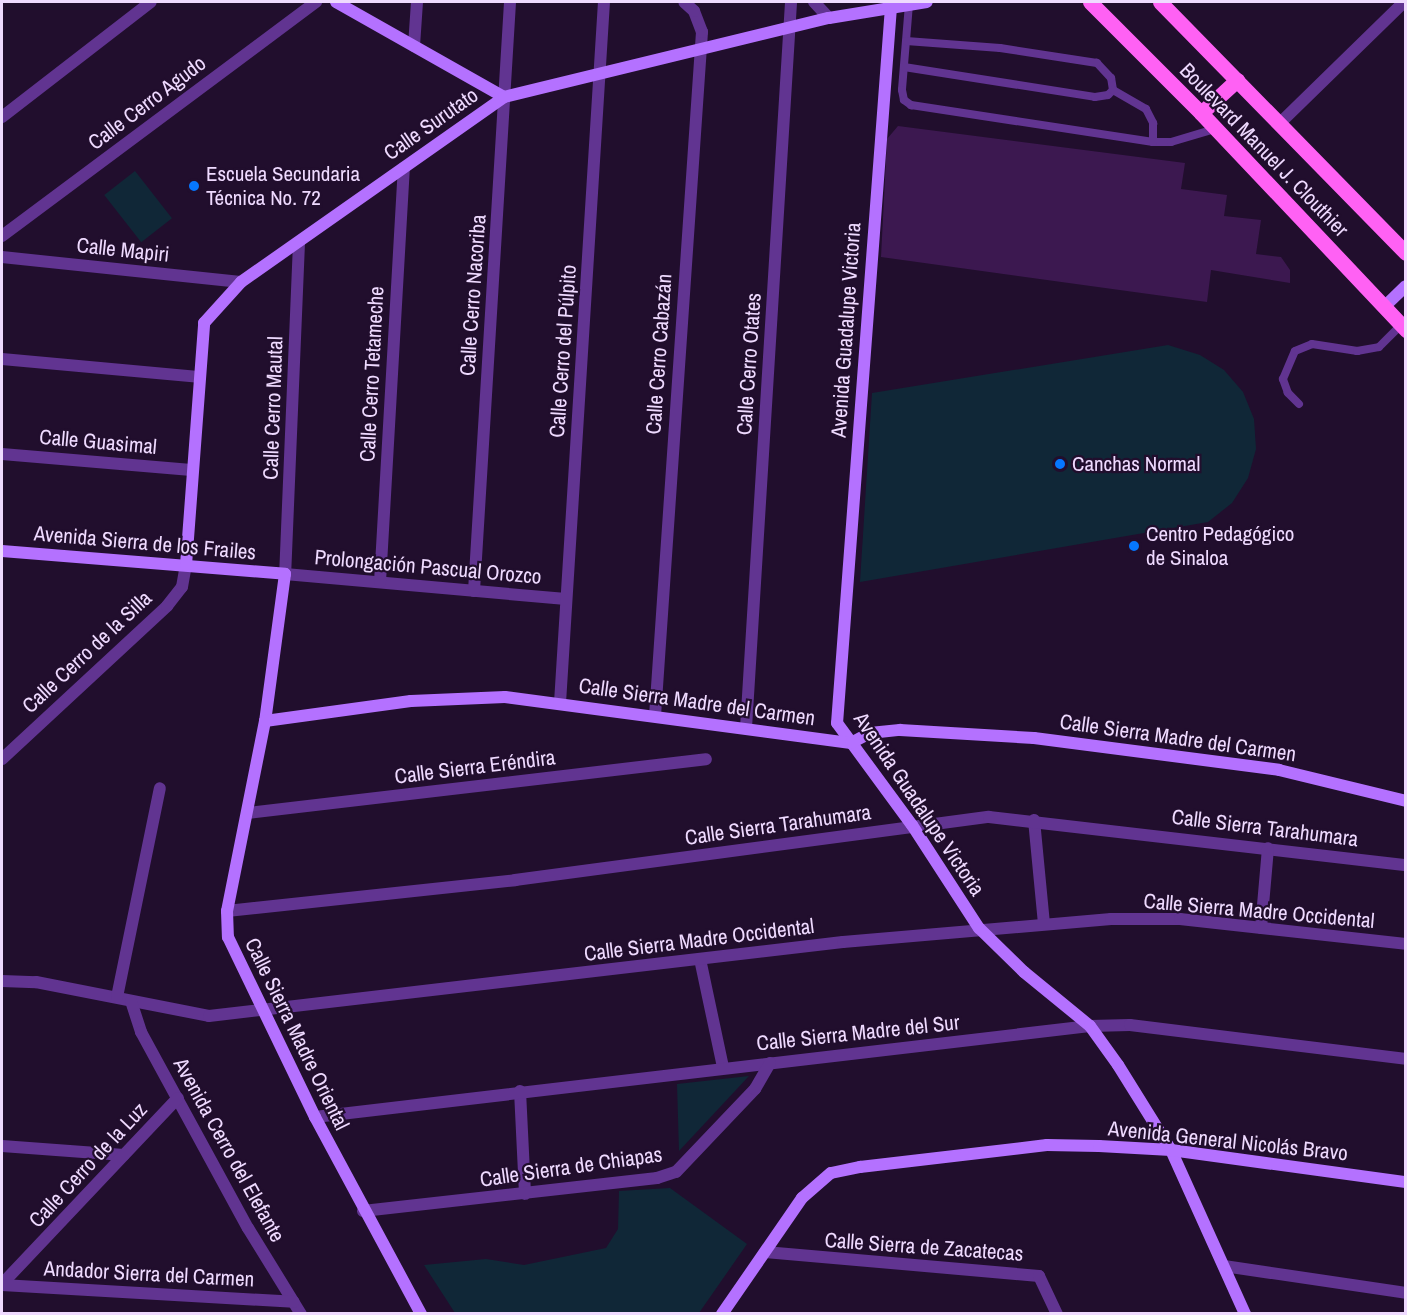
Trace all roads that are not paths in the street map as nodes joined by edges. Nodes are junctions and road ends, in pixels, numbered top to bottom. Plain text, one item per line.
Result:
1 (151, 2) edge
2 (316, 2) edge
3 (336, 2) edge
4 (417, 2) edge
5 (510, 2) edge
6 (604, 2) edge
7 (684, 2) edge
8 (791, 2) edge
9 (814, 2) edge
10 (927, 2) edge
11 (1090, 2) edge
12 (1160, 2) edge
13 (1404, 2) edge
14 (891, 4) edge
15 (909, 4) junction
16 (829, 18) junction
17 (790, 27) junction
18 (906, 41) junction
19 (414, 46) junction
20 (700, 50) junction
21 (904, 67) junction
22 (600, 73) junction
23 (1237, 80) junction
24 (1113, 90) junction
25 (504, 97) junction
26 (1201, 113) junction
27 (2, 117) edge
28 (1279, 124) junction
29 (1215, 129) junction
30 (1152, 142) junction
31 (404, 168) junction
32 (2, 236) edge
33 (300, 243) junction
34 (1406, 253) edge
35 (2, 257) edge
36 (241, 282) junction
37 (1406, 286) edge
38 (1384, 307) junction
39 (1403, 328) edge
40 (2, 359) edge
41 (198, 377) junction
42 (1299, 404) dead end
43 (2, 454) edge
44 (191, 470) junction
45 (2, 551) edge
46 (186, 566) junction
47 (285, 574) junction
48 (380, 582) junction
49 (474, 591) junction
50 (566, 599) junction
51 (560, 703) junction
52 (655, 716) junction
53 (265, 721) junction
54 (746, 728) junction
55 (851, 743) junction
56 (2, 759) edge
57 (706, 759) dead end
58 (160, 788) dead end
59 (1406, 801) edge
60 (248, 813) junction
61 (1034, 820) junction
62 (912, 825) junction
63 (1268, 848) junction
64 (1406, 865) edge
65 (227, 911) junction
66 (1044, 923) junction
67 (979, 928) junction
68 (1261, 928) junction
69 (1406, 944) edge
70 (700, 959) junction
71 (2, 981) edge
72 (117, 997) junction
73 (131, 1001) junction
74 (265, 1010) junction
75 (1090, 1026) junction
76 (1406, 1059) edge
77 (770, 1063) junction
78 (723, 1067) junction
79 (520, 1091) junction
80 (178, 1098) junction
81 (315, 1117) junction
82 (2, 1146) edge
83 (1171, 1150) junction
84 (124, 1155) junction
85 (1406, 1182) edge
86 (525, 1194) junction
87 (363, 1211) junction
88 (765, 1252) junction
89 (1224, 1266) junction
90 (2, 1285) edge
91 (1406, 1293) edge
92 (294, 1302) junction
93 (301, 1314) edge
94 (421, 1314) edge
95 (723, 1314) edge
96 (1057, 1314) edge
97 (1245, 1314) edge

1 - 27 street
2 - 32 street, Calle Cerro Agudo
3 - 19 street
4 - 19 street
5 - 25 street, Calle Cerro Nacoriba
6 - 22 street, Calle Cerro del Púlpito
7 - 20 street, Calle Cerro Cabazán
8 - 17 street, Calle Cerro Otates
9 - 16 street
10 - 15 street, Calle Surutato
11 - 26 main road, Boulevard Manuel J. Clouthier
12 - 23 main road, Boulevard Manuel J. Clouthier
13 - 28 street
14 - 15 street, Calle Surutato
14 - 16 street, Calle Surutato
14 - 55 street, Avenida Guadalupe Victoria
15 - 18 lane
16 - 17 street, Calle Surutato
17 - 20 street, Calle Surutato
17 - 54 street, Calle Cerro Otates
18 - 21 lane
18 - 24 lane
19 - 25 street
20 - 22 street, Calle Surutato
20 - 52 street, Calle Cerro Cabazán
21 - 24 lane
21 - 30 lane
22 - 25 street, Calle Surutato
22 - 50 street, Calle Cerro del Púlpito
23 - 26 main road
23 - 28 main road, Boulevard Manuel J. Clouthier
24 - 30 lane
25 - 31 street, Calle Surutato
25 - 49 street, Calle Cerro Nacoriba
26 - 29 main road, Boulevard Manuel J. Clouthier
28 - 34 main road, Boulevard Manuel J. Clouthier
29 - 30 lane
29 - 38 main road, Boulevard Manuel J. Clouthier
31 - 33 street, Calle Surutato
31 - 48 street, Calle Cerro Tetameche
33 - 36 street, Calle Surutato
33 - 47 street, Calle Cerro Mautal
35 - 36 street, Calle Mapiri
36 - 41 street, Calle Surutato
37 - 38 street
38 - 39 main road, Boulevard Manuel J. Clouthier
39 - 42 lane
40 - 41 street
41 - 44 street, Calle Surutato
43 - 44 street, Calle Guasimal
44 - 46 street, Calle Surutato
45 - 46 street, Avenida Sierra de los Frailes
46 - 47 street, Avenida Sierra de los Frailes
46 - 56 street, Calle Cerro de la Silla
47 - 48 street, Prolongación Pascual Orozco
47 - 53 street, Calle Sierra Madre Oriental
48 - 49 street, Prolongación Pascual Orozco
49 - 50 street, Prolongación Pascual Orozco
50 - 51 street, Calle Cerro del Púlpito
51 - 52 street, Calle Sierra Madre del Carmen
51 - 53 street, Calle Sierra Madre del Carmen
52 - 54 street, Calle Sierra Madre del Carmen
53 - 60 street, Calle Sierra Madre Oriental
54 - 55 street, Calle Sierra Madre del Carmen
55 - 59 street, Calle Sierra Madre del Carmen
55 - 62 street, Avenida Guadalupe Victoria
57 - 60 street, Calle Sierra Eréndira
58 - 72 street
60 - 65 street, Calle Sierra Madre Oriental
61 - 62 street, Calle Sierra Tarahumara
61 - 63 street, Calle Sierra Tarahumara
61 - 66 street
62 - 65 street, Calle Sierra Tarahumara
62 - 67 street, Avenida Guadalupe Victoria
63 - 64 street, Calle Sierra Tarahumara
63 - 68 street
65 - 74 street, Calle Sierra Madre Oriental
66 - 67 street, Calle Sierra Madre Occidental
66 - 68 street, Calle Sierra Madre Occidental
67 - 70 street, Calle Sierra Madre Occidental
67 - 75 street, Avenida Guadalupe Victoria
68 - 69 street, Calle Sierra Madre Occidental
70 - 74 street, Calle Sierra Madre Occidental
70 - 78 street
71 - 72 street, Calle Sierra Madre Occidental
72 - 73 street, Calle Sierra Madre Occidental
73 - 74 street, Calle Sierra Madre Occidental
73 - 80 street, Avenida Cerro del Elefante
74 - 81 street, Calle Sierra Madre Oriental
75 - 76 street, Calle Sierra Madre del Sur
75 - 77 street, Calle Sierra Madre del Sur
75 - 83 street, Avenida Guadalupe Victoria
77 - 78 street, Calle Sierra Madre del Sur
77 - 86 street, Calle Sierra de Chiapas
78 - 79 street, Calle Sierra Madre del Sur
79 - 81 street, Calle Sierra Madre del Sur
79 - 86 street
80 - 84 street, Calle Cerro de la Luz
80 - 92 street, Avenida Cerro del Elefante
81 - 87 street, Calle Sierra Madre Oriental
82 - 84 street
83 - 85 street, Avenida General Nicolás Bravo
83 - 88 street, Avenida General Nicolás Bravo
83 - 89 street, Avenida Guadalupe Victoria
84 - 90 street, Calle Cerro de la Luz
86 - 87 street, Calle Sierra de Chiapas
87 - 94 street, Calle Sierra Madre Oriental
88 - 95 street, Avenida General Nicolás Bravo
88 - 96 street, Calle Sierra de Zacatecas
89 - 91 street
89 - 97 street, Avenida Guadalupe Victoria
90 - 92 street, Andador Sierra del Carmen
92 - 93 street, Avenida Cerro del Elefante

